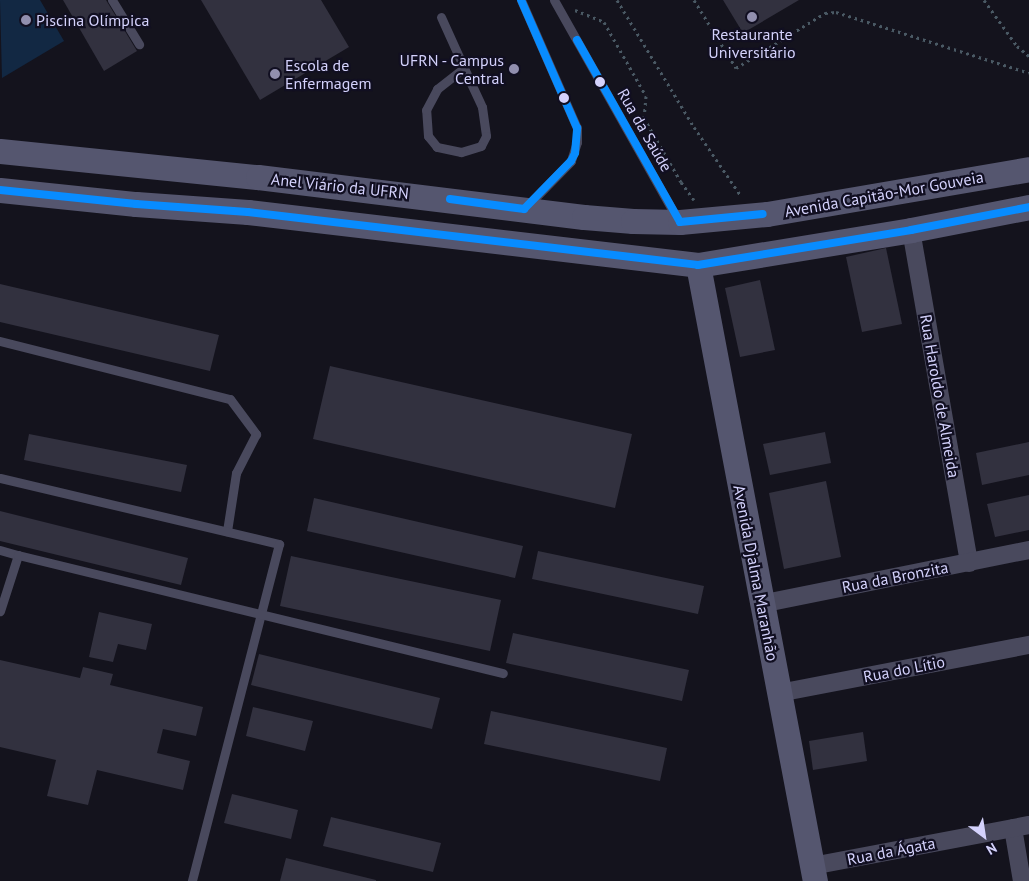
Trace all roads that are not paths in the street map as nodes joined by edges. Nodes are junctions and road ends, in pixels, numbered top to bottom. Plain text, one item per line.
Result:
1 (112, 0) edge
2 (521, 0) edge
3 (554, 0) edge
4 (440, 17) dead end
5 (139, 44) dead end
6 (464, 68) junction
7 (0, 151) edge
8 (1029, 169) edge
9 (0, 190) edge
10 (1029, 207) edge
11 (524, 209) junction
12 (680, 222) junction
13 (911, 230) junction
14 (698, 265) junction
15 (0, 341) edge
16 (0, 478) edge
17 (227, 531) junction
18 (0, 550) edge
19 (1029, 550) edge
20 (18, 554) junction
21 (969, 563) junction
22 (761, 604) junction
23 (0, 611) edge
24 (260, 614) junction
25 (1029, 645) edge
26 (503, 673) dead end
27 (779, 693) junction
28 (1021, 827) edge
29 (814, 873) edge
30 (192, 881) edge
31 (1022, 881) edge

1 - 5 lane
2 - 11 lane
3 - 12 lane, Rua da Saúde
4 - 6 lane
6 - 6 lane
7 - 11 main road, Anel Viário da UFRN
8 - 12 main road, Avenida Capitão-Mor Gouveia
9 - 14 main road
10 - 13 main road
11 - 12 main road, Anel Viário da UFRN
13 - 14 main road
13 - 21 street, Rua Haroldo de Almeida
14 - 22 main road, Avenida Djalma Maranhão
15 - 17 lane
16 - 17 lane
17 - 24 lane
18 - 20 lane
19 - 21 street, Rua da Bronzita
20 - 23 lane
20 - 24 lane
21 - 22 street, Rua da Bronzita
22 - 27 main road, Avenida Djalma Maranhão
24 - 26 lane
24 - 30 lane
25 - 27 street, Rua do Lítio
27 - 29 main road, Avenida Djalma Maranhão
28 - 29 street, Rua da Ágata
28 - 31 street

